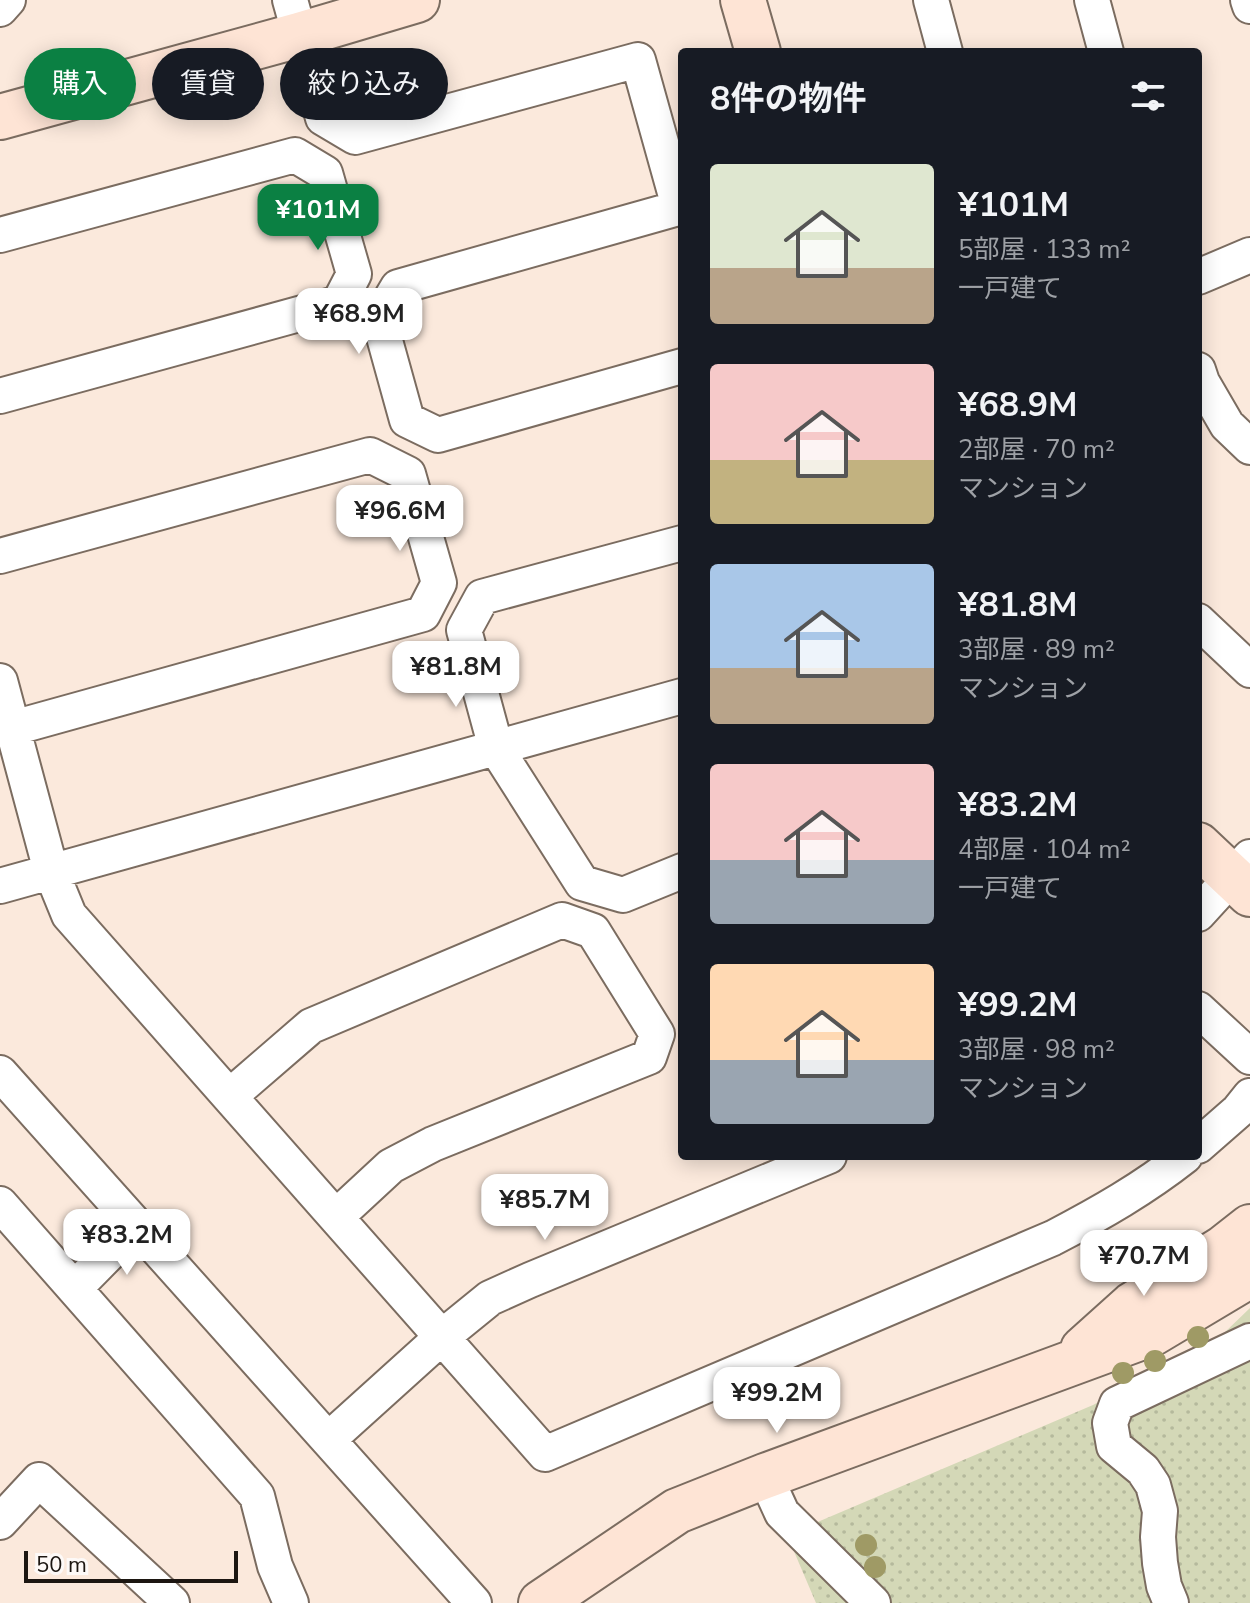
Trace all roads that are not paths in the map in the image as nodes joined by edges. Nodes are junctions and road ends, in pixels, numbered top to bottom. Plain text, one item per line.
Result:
1 (8, 0) edge
2 (417, 0) edge
3 (743, 0) edge
4 (931, 0) edge
5 (1092, 0) edge
6 (1248, 0) edge
7 (1250, 6) edge
8 (0, 9) edge
9 (294, 17) edge
10 (757, 48) edge
11 (944, 48) edge
12 (1105, 48) edge
13 (0, 117) edge
14 (678, 197) edge
15 (678, 208) edge
16 (0, 235) edge
17 (1250, 255) edge
18 (1202, 275) edge
19 (678, 367) edge
20 (1202, 382) edge
21 (0, 396) edge
22 (1250, 447) edge
23 (678, 544) edge
24 (0, 556) edge
25 (1202, 625) edge
26 (1250, 670) edge
27 (0, 681) edge
28 (678, 697) edge
29 (13, 728) junction
30 (496, 748) junction
31 (1202, 848) edge
32 (51, 871) junction
33 (678, 873) edge
34 (1244, 876) edge
35 (0, 886) edge
36 (1202, 911) edge
37 (1202, 1013) edge
38 (1250, 1057) edge
39 (0, 1073) edge
40 (230, 1096) junction
41 (1250, 1096) edge
42 (1202, 1142) edge
43 (806, 1160) edge
44 (1180, 1160) edge
45 (759, 1168) edge
46 (0, 1204) edge
47 (337, 1216) junction
48 (137, 1225) junction
49 (1250, 1227) edge
50 (1250, 1275) edge
51 (75, 1288) junction
52 (442, 1337) junction
53 (1250, 1341) edge
54 (1063, 1366) junction
55 (329, 1439) junction
56 (765, 1476) junction
57 (0, 1522) edge
58 (172, 1603) edge
59 (291, 1603) edge
60 (474, 1603) edge
61 (541, 1603) edge
62 (873, 1603) edge
63 (1171, 1603) edge

1 - 8 street
2 - 9 street
3 - 10 street
4 - 11 street
5 - 12 street
6 - 7 street
9 - 13 street
9 - 14 street
15 - 19 street
16 - 21 street
17 - 18 street
20 - 22 street
23 - 30 street
24 - 29 street
25 - 26 street
27 - 29 street
28 - 30 street
29 - 32 street
30 - 32 street
30 - 33 street
31 - 34 street
32 - 35 street
32 - 40 street
34 - 36 street
37 - 38 street
39 - 48 street
40 - 47 street
40 - 47 street
41 - 42 street
43 - 45 street
44 - 52 street
45 - 52 street
46 - 51 street
47 - 52 street
48 - 51 street
48 - 55 street
49 - 54 street
50 - 54 street
51 - 59 street
52 - 55 street
53 - 63 street
54 - 56 street
55 - 60 street
56 - 61 street
56 - 62 street
57 - 58 street

